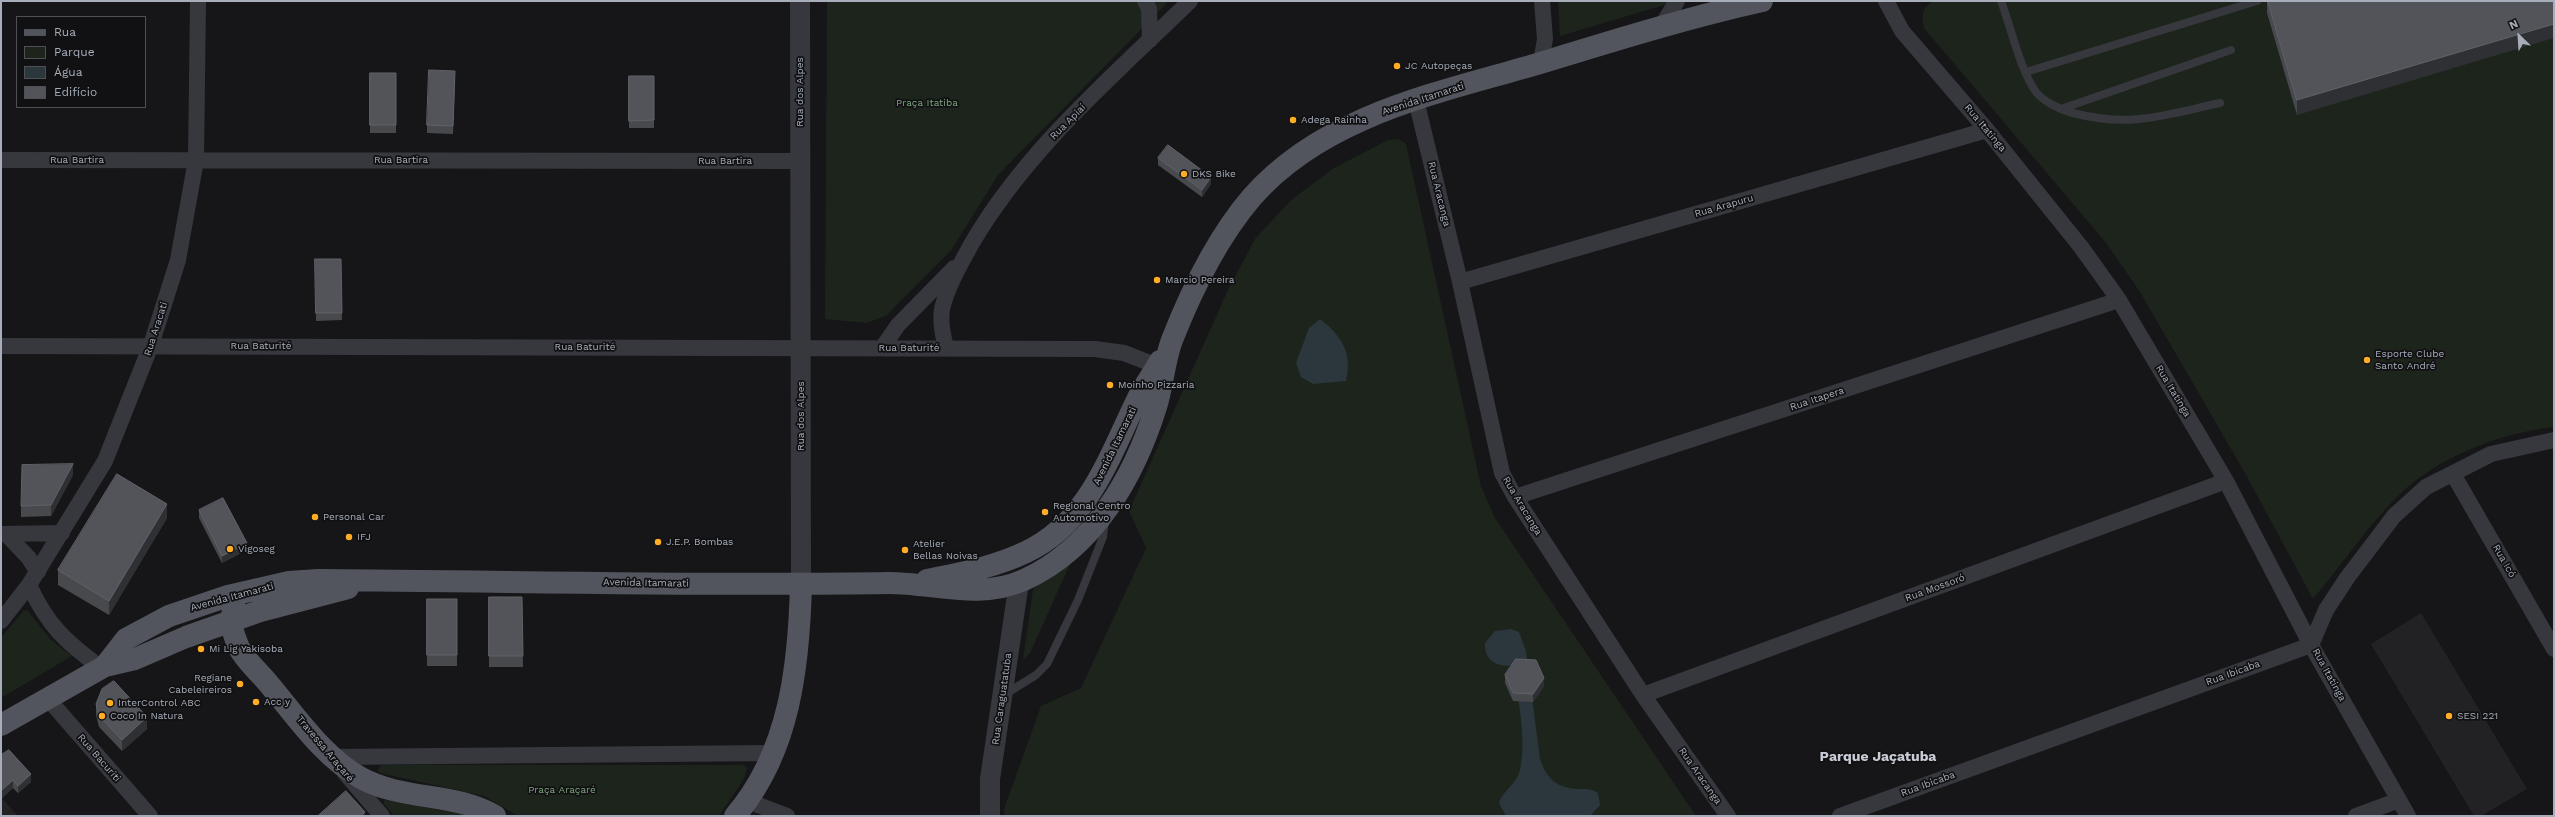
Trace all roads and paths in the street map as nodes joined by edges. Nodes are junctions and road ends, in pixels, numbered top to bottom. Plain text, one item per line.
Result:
1 (198, 1) edge
2 (800, 1) edge
3 (1145, 1) edge
4 (1190, 1) edge
5 (1542, 1) edge
6 (1723, 1) edge
7 (1762, 1) edge
8 (1886, 1) edge
9 (2001, 1) edge
10 (2257, 1) edge
11 (1681, 10) edge
12 (1150, 40) junction
13 (2231, 50) dead end
14 (1541, 62) junction
15 (2026, 72) junction
16 (1416, 100) junction
17 (2220, 103) dead end
18 (2060, 109) junction
19 (1987, 130) junction
20 (1, 160) edge
21 (196, 160) junction
22 (801, 161) junction
23 (964, 258) junction
24 (1460, 282) junction
25 (2119, 300) junction
26 (151, 345) junction
27 (1, 346) edge
28 (801, 348) junction
29 (882, 348) junction
30 (946, 348) junction
31 (1161, 368) junction
32 (2554, 440) edge
33 (2453, 474) junction
34 (2226, 481) junction
35 (1515, 497) junction
36 (1106, 512) junction
37 (1070, 520) junction
38 (62, 533) junction
39 (4, 534) edge
40 (38, 572) junction
41 (378, 581) junction
42 (1019, 582) junction
43 (913, 583) junction
44 (801, 584) junction
45 (29, 586) junction
46 (261, 588) junction
47 (1, 621) edge
48 (230, 622) junction
49 (2311, 645) junction
50 (2554, 649) edge
51 (103, 667) junction
52 (1643, 694) junction
53 (1002, 696) junction
54 (49, 700) junction
55 (1, 725) edge
56 (773, 753) junction
57 (331, 757) junction
58 (2399, 800) junction
59 (748, 810) edge
60 (150, 816) edge
61 (382, 816) edge
62 (495, 816) edge
63 (787, 816) edge
64 (990, 816) edge
65 (1728, 816) edge
66 (1840, 816) edge
67 (2356, 816) edge
68 (2408, 816) edge

1 - 21 street, Rua Aracati
2 - 22 street, Rua dos Alpes
3 - 12 street
4 - 12 street, Rua Apiaí
5 - 14 street
6 - 11 main road, Avenida Itamarati
7 - 11 main road, Avenida Itamarati
8 - 19 street, Rua Itatinga
9 - 15 lane
10 - 15 lane
11 - 14 main road, Avenida Itamarati
12 - 23 street, Rua Apiaí
13 - 18 lane
14 - 16 main road, Avenida Itamarati
15 - 18 lane
16 - 24 street, Rua Aracanga
16 - 31 main road, Avenida Itamarati
17 - 18 lane
19 - 24 street, Rua Arapuru
19 - 25 street, Rua Itatinga
20 - 21 street, Rua Bartira
21 - 22 street, Rua Bartira
21 - 26 street, Rua Aracati
22 - 28 street, Rua dos Alpes
23 - 29 street, Rua Apiaí
23 - 30 street, Rua Apiaí
24 - 35 street, Rua Aracanga
25 - 34 street, Rua Itatinga
25 - 35 street, Rua Itapera
26 - 27 street, Rua Baturité
26 - 28 street, Rua Baturité
26 - 38 street, Rua Aracati
28 - 29 street, Rua Baturité
28 - 44 street, Rua dos Alpes
29 - 30 street, Rua Baturité
30 - 31 street, Rua Baturité
31 - 36 main road, Avenida Itamarati
31 - 37 main road, Avenida Itamarati
32 - 33 street
33 - 49 street
33 - 50 street, Rua Icó
34 - 49 street, Rua Itatinga
34 - 52 street, Rua Mossoró
35 - 52 street, Rua Aracanga
36 - 42 main road, Avenida Itamarati
36 - 53 lane
37 - 42 main road
37 - 43 main road, Avenida Itamarati
38 - 39 street
38 - 40 street, Rua Aracati
39 - 40 street
40 - 45 street, Rua Aracati
41 - 44 main road, Avenida Itamarati
41 - 46 main road, Avenida Itamarati
41 - 48 main road, Avenida Itamarati
42 - 43 main road, Avenida Itamarati
42 - 53 street, Rua Caraguatatuba
43 - 44 main road, Avenida Itamarati
44 - 56 main road, Rua dos Alpes
45 - 47 street, Rua Aracati
45 - 51 street
46 - 48 main road
46 - 51 main road, Avenida Itamarati
48 - 51 main road, Avenida Itamarati
48 - 57 main road, Travessa Araçaré
49 - 58 street, Rua Itatinga
49 - 66 street, Rua Ibicaba
51 - 54 main road, Avenida Itamarati
52 - 65 street, Rua Aracanga
53 - 64 street, Rua Caraguatatuba
54 - 55 main road, Avenida Itamarati
54 - 60 street, Rua Bacuriti
56 - 57 street
56 - 59 main road, Rua dos Alpes
57 - 61 street, Travessa Araçaré
57 - 62 main road
58 - 67 street
58 - 68 street, Rua Itatinga
59 - 63 street

